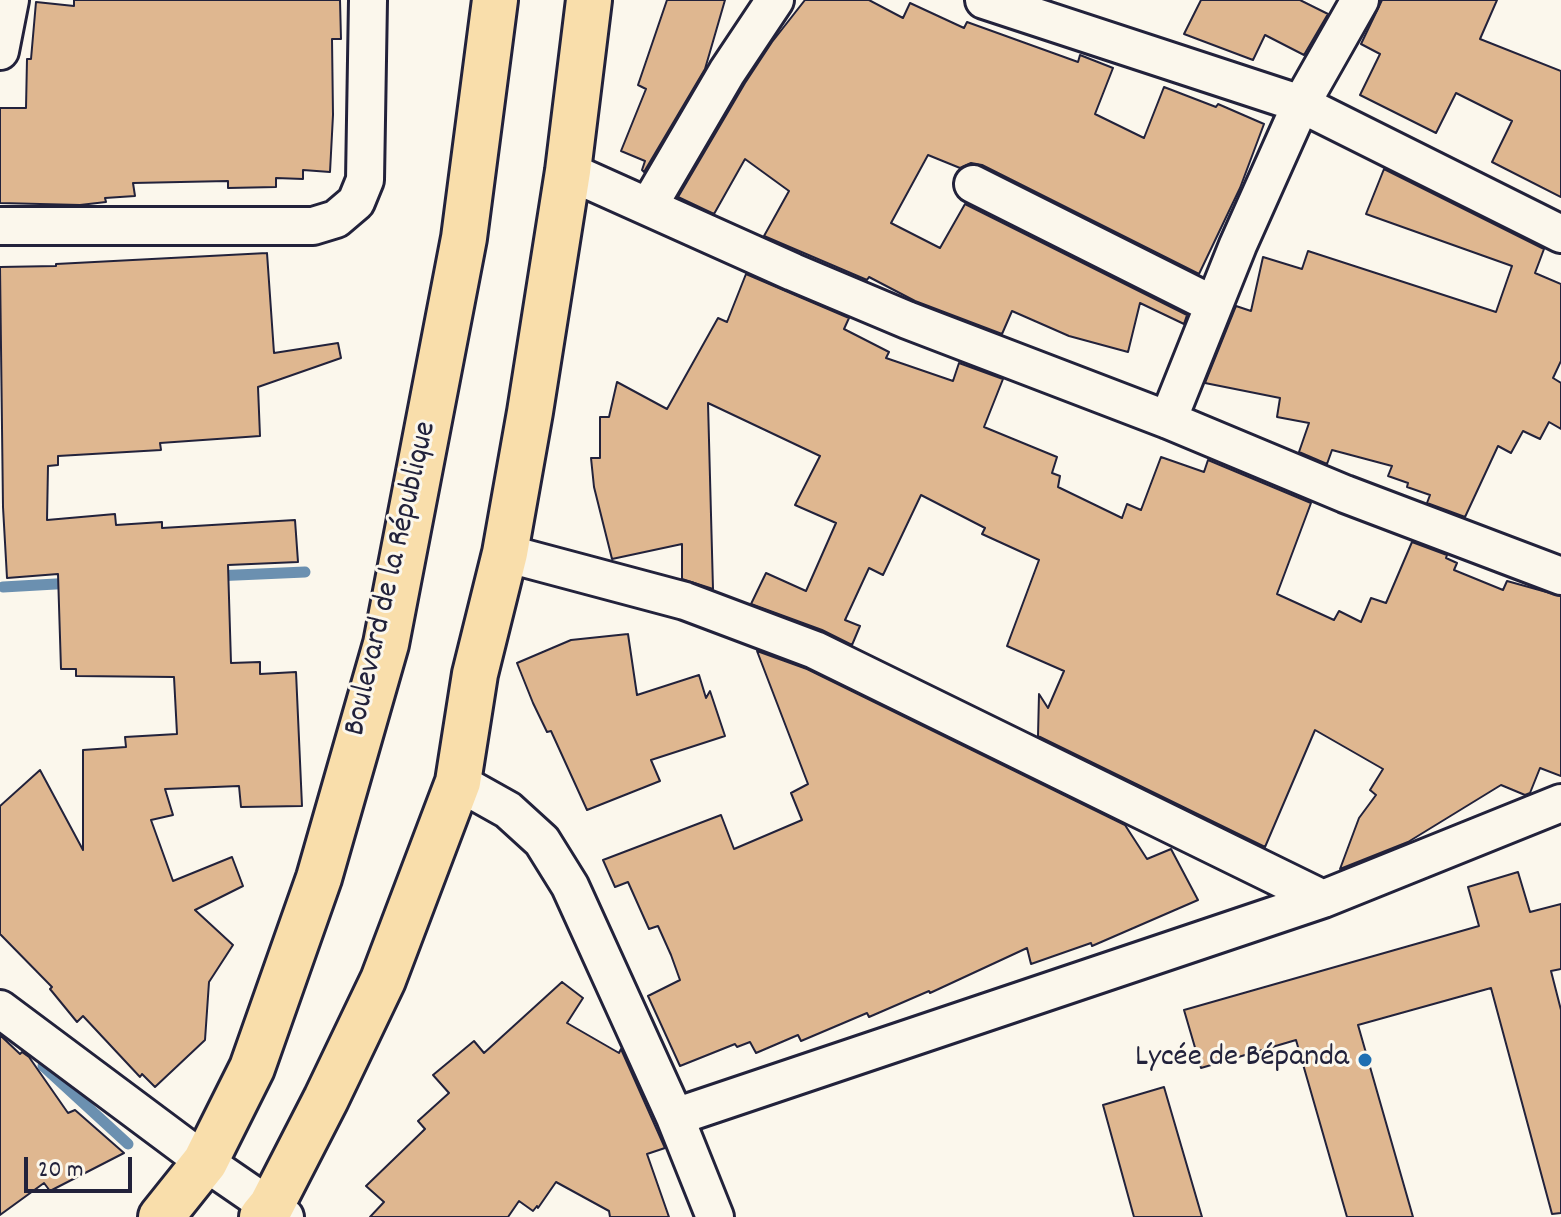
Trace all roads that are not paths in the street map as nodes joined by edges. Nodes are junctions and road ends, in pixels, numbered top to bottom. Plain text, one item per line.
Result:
1 (10, 0) edge
2 (368, 0) edge
3 (495, 0) edge
4 (589, 0) edge
5 (775, 0) edge
6 (984, 0) edge
7 (1360, 0) edge
8 (0, 51) edge
9 (1301, 104) junction
10 (568, 171) junction
11 (973, 184) dead end
12 (648, 207) junction
13 (0, 226) edge
14 (1561, 234) edge
15 (1214, 305) junction
16 (1168, 420) junction
17 (505, 553) junction
18 (1561, 576) edge
19 (458, 782) junction
20 (1561, 803) edge
21 (1323, 899) junction
22 (0, 1009) edge
23 (675, 1117) junction
24 (205, 1162) junction
25 (273, 1213) edge
26 (161, 1217) edge
27 (715, 1217) edge

1 - 8 street
2 - 13 street
3 - 24 main road, Boulevard de la République
4 - 10 main road
5 - 12 street
6 - 9 street
7 - 9 street
9 - 14 street
9 - 15 street
10 - 12 street
10 - 17 main road
11 - 15 street
12 - 16 street
15 - 16 street
16 - 18 street
17 - 19 main road
17 - 21 street
19 - 23 street
19 - 25 main road
20 - 21 street
21 - 23 street
22 - 24 street
23 - 27 street
24 - 25 street
24 - 26 main road, Boulevard de la République

